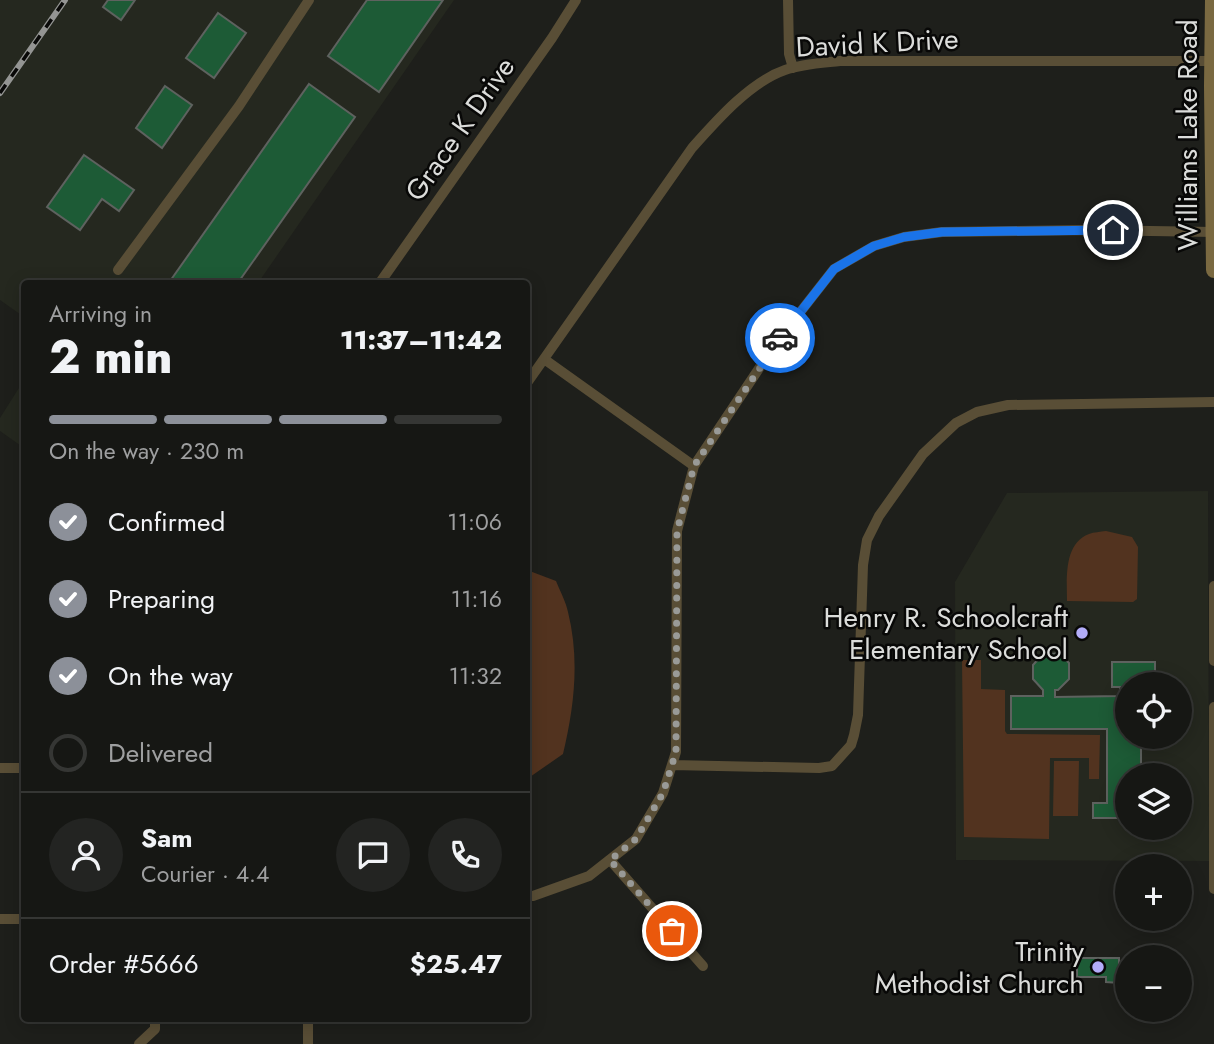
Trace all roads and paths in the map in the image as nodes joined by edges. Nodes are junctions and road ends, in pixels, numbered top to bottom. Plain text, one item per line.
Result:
1 (309, 0) edge
2 (576, 0) edge
3 (788, 0) edge
4 (1213, 0) edge
5 (1213, 61) edge
6 (793, 68) junction
7 (1214, 232) edge
8 (118, 270) dead end
9 (1214, 270) edge
10 (382, 280) edge
11 (544, 359) junction
12 (530, 379) edge
13 (1214, 402) edge
14 (694, 466) junction
15 (1214, 586) edge
16 (1214, 661) edge
17 (1214, 707) edge
18 (672, 765) junction
19 (0, 768) edge
20 (21, 768) edge
21 (610, 860) junction
22 (1214, 889) edge
23 (530, 896) edge
24 (0, 919) edge
25 (21, 919) edge
26 (703, 966) dead end
27 (155, 1022) edge
28 (308, 1022) edge
29 (139, 1044) edge
30 (308, 1044) edge

1 - 8 street
2 - 10 street, Grace K Drive
3 - 6 street
4 - 5 main road, Williams Lake Road
5 - 6 street, David K Drive
5 - 7 main road, Williams Lake Road
6 - 11 street, David K Drive
7 - 9 main road, Williams Lake Road
7 - 14 street
11 - 12 street, David K Drive
11 - 14 street
13 - 18 street
14 - 18 street
15 - 16 street
17 - 22 street
18 - 21 street
19 - 20 street
21 - 23 street
21 - 26 street
24 - 25 street
27 - 29 street
28 - 30 street

